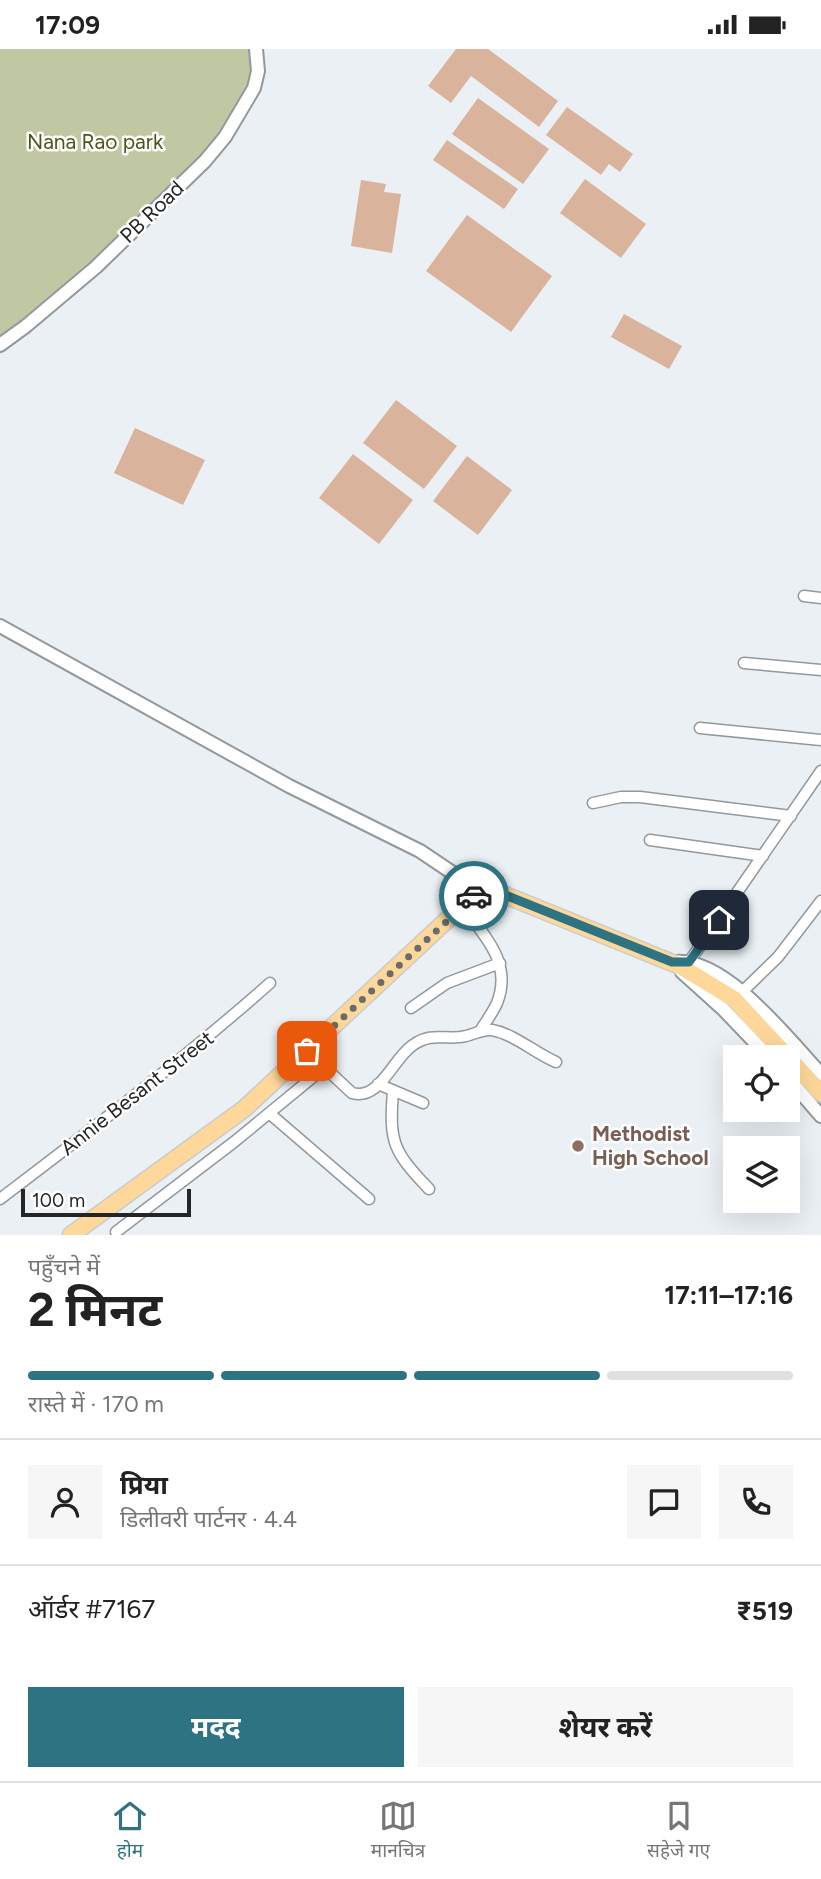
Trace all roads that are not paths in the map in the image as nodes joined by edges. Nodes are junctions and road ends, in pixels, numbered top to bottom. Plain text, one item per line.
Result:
1 (256, 49) edge
2 (0, 345) edge
3 (804, 596) dead end
4 (821, 598) edge
5 (0, 626) edge
6 (744, 663) dead end
7 (821, 670) edge
8 (700, 728) dead end
9 (821, 740) edge
10 (821, 771) edge
11 (593, 803) dead end
12 (791, 816) junction
13 (650, 840) dead end
14 (763, 856) junction
15 (481, 892) junction
16 (821, 901) edge
17 (462, 906) junction
18 (672, 962) junction
19 (500, 963) junction
20 (690, 967) junction
21 (270, 983) dead end
22 (742, 992) junction
23 (411, 1008) dead end
24 (480, 1031) junction
25 (758, 1045) edge
26 (307, 1051) junction
27 (556, 1062) dead end
28 (324, 1068) junction
29 (821, 1074) edge
30 (378, 1084) junction
31 (393, 1091) junction
32 (800, 1092) edge
33 (821, 1093) edge
34 (423, 1103) dead end
35 (269, 1113) junction
36 (821, 1116) edge
37 (429, 1189) dead end
38 (0, 1199) edge
39 (369, 1199) dead end
40 (104, 1211) junction
41 (117, 1233) edge
42 (72, 1235) edge

1 - 2 street, PB Road
3 - 4 street
5 - 15 street
6 - 7 street
8 - 9 street
10 - 12 street
11 - 12 street
12 - 14 street
13 - 14 street
14 - 20 street
15 - 17 main road
15 - 18 main road
16 - 22 street
17 - 19 street
17 - 26 main road
18 - 20 main road
18 - 25 street
19 - 23 street
19 - 24 street
20 - 22 street
20 - 33 main road
21 - 38 street, Annie Besant Street
22 - 29 street
24 - 27 street
24 - 30 street
26 - 28 street
26 - 40 main road
28 - 30 street
28 - 35 street
30 - 31 street
31 - 34 street
31 - 37 street
32 - 36 street
35 - 39 street
35 - 41 street
40 - 41 street
40 - 42 main road

